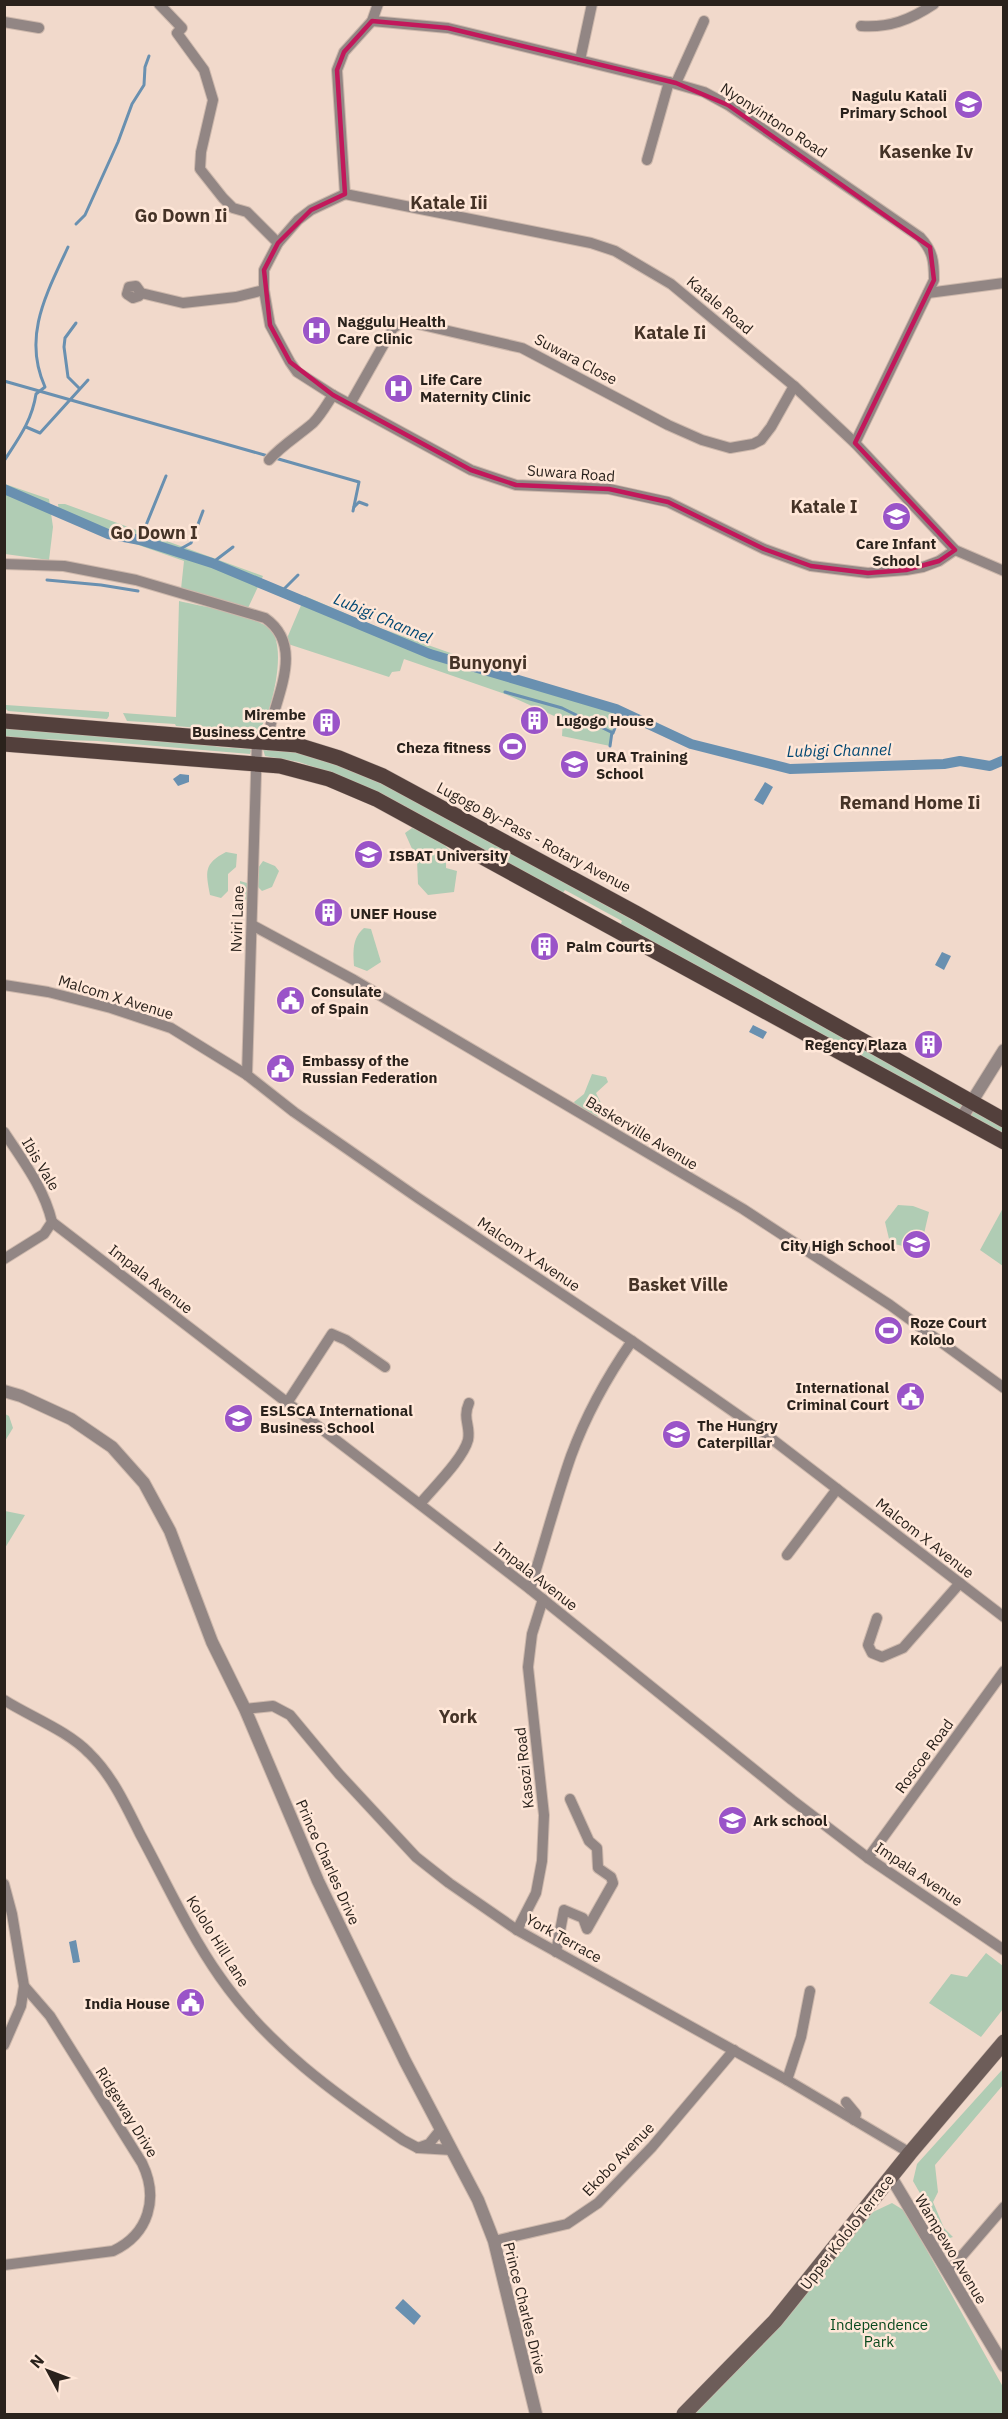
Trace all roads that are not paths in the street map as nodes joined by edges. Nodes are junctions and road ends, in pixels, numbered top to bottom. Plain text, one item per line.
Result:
1 (159, 4) edge
2 (378, 4) edge
3 (592, 4) edge
4 (934, 4) edge
5 (372, 21) junction
6 (704, 21) dead end
7 (4, 22) edge
8 (861, 26) dead end
9 (39, 28) dead end
10 (580, 60) junction
11 (672, 82) junction
12 (647, 160) dead end
13 (345, 194) junction
14 (278, 243) junction
15 (1004, 283) edge
16 (264, 290) junction
17 (141, 293) dead end
18 (928, 293) junction
19 (794, 386) junction
20 (333, 395) junction
21 (350, 404) junction
22 (855, 442) junction
23 (269, 460) dead end
24 (955, 550) junction
25 (4, 564) edge
26 (1004, 571) edge
27 (4, 721) edge
28 (262, 742) junction
29 (4, 744) edge
30 (257, 764) junction
31 (252, 925) junction
32 (4, 985) edge
33 (1004, 1050) edge
34 (247, 1075) junction
35 (970, 1102) junction
36 (961, 1119) junction
37 (1004, 1120) edge
38 (4, 1132) edge
39 (1004, 1142) edge
40 (52, 1222) junction
41 (4, 1259) edge
42 (632, 1341) junction
43 (385, 1367) dead end
44 (1004, 1388) edge
45 (4, 1391) edge
46 (287, 1403) junction
47 (469, 1403) dead end
48 (837, 1489) junction
49 (420, 1504) junction
50 (787, 1555) dead end
51 (960, 1583) junction
52 (530, 1589) junction
53 (543, 1599) junction
54 (1004, 1617) edge
55 (877, 1618) dead end
56 (1004, 1671) edge
57 (4, 1700) edge
58 (245, 1709) junction
59 (570, 1799) dead end
60 (868, 1858) junction
61 (4, 1884) edge
62 (517, 1930) junction
63 (1004, 1950) edge
64 (556, 1952) junction
65 (24, 1986) junction
66 (810, 1990) dead end
67 (1004, 2042) edge
68 (4, 2044) edge
69 (734, 2050) junction
70 (788, 2080) junction
71 (846, 2102) dead end
72 (854, 2120) junction
73 (441, 2129) junction
74 (418, 2148) junction
75 (452, 2150) junction
76 (910, 2153) junction
77 (891, 2177) junction
78 (1004, 2207) edge
79 (494, 2241) junction
80 (4, 2265) edge
81 (948, 2272) junction
82 (1004, 2367) edge
83 (536, 2415) edge
84 (684, 2415) edge

1 - 14 street
2 - 5 street
3 - 10 street
4 - 8 street
5 - 10 street, Nyonyintono Road
5 - 13 street
6 - 11 street
7 - 9 street
10 - 11 street, Nyonyintono Road
11 - 12 street
11 - 18 street, Nyonyintono Road
13 - 14 street, Suwara Road
13 - 19 street, Katale Road
14 - 16 street, Suwara Road
15 - 18 street
16 - 17 street
16 - 20 street, Suwara Road
18 - 22 street, Nyonyintono Road
19 - 21 street, Suwara Close
19 - 22 street, Katale Road
20 - 21 street, Suwara Road
20 - 23 street
21 - 24 street, Suwara Road
22 - 24 street, Katale Road
24 - 26 street, Katale Road
25 - 28 street, Nviri Lane
27 - 28 main road, Lugogo By-Pass - Rotary Avenue
28 - 30 street, Nviri Lane
28 - 35 main road, Lugogo By-Pass - Rotary Avenue
29 - 30 main road
30 - 31 street, Nviri Lane
30 - 36 main road
31 - 34 street, Nviri Lane
31 - 44 street, Baskerville Avenue
32 - 34 street, Malcom X Avenue
33 - 35 street
34 - 42 street, Malcom X Avenue
35 - 36 street
35 - 37 main road, Lugogo By-Pass - Rotary Avenue
36 - 39 main road
38 - 40 street, Ibis Vale
40 - 41 street
40 - 46 street, Impala Avenue
42 - 48 street, Malcom X Avenue
42 - 52 street
43 - 46 street
45 - 58 street, Prince Charles Drive
46 - 49 street, Impala Avenue
47 - 49 street
48 - 50 street
48 - 51 street, Malcom X Avenue
49 - 52 street, Impala Avenue
51 - 54 street, Malcom X Avenue
51 - 55 street
52 - 53 street, Impala Avenue
53 - 60 street, Impala Avenue
53 - 62 street, Kasozi Road
56 - 60 street, Roscoe Road
57 - 74 street, Kololo Hill Lane
58 - 62 street, York Terrace
58 - 73 street, Prince Charles Drive
59 - 64 street
60 - 63 street, Impala Avenue
61 - 65 street
62 - 64 street, York Terrace
64 - 69 street, York Terrace
65 - 68 street
65 - 80 street, Ridgeway Drive
66 - 70 street
67 - 76 main road, Upper Kololo Terrace
69 - 70 street, York Terrace
69 - 79 street, Ekobo Avenue
70 - 72 street, York Terrace
71 - 72 street
72 - 76 street, York Terrace
73 - 74 street
73 - 75 street, Prince Charles Drive
74 - 75 street, Kololo Hill Lane
75 - 79 street, Prince Charles Drive
76 - 77 main road, Upper Kololo Terrace
77 - 81 street, Wampewo Avenue
77 - 84 main road, Upper Kololo Terrace
78 - 81 street
79 - 83 street, Prince Charles Drive
81 - 82 street, Wampewo Avenue

